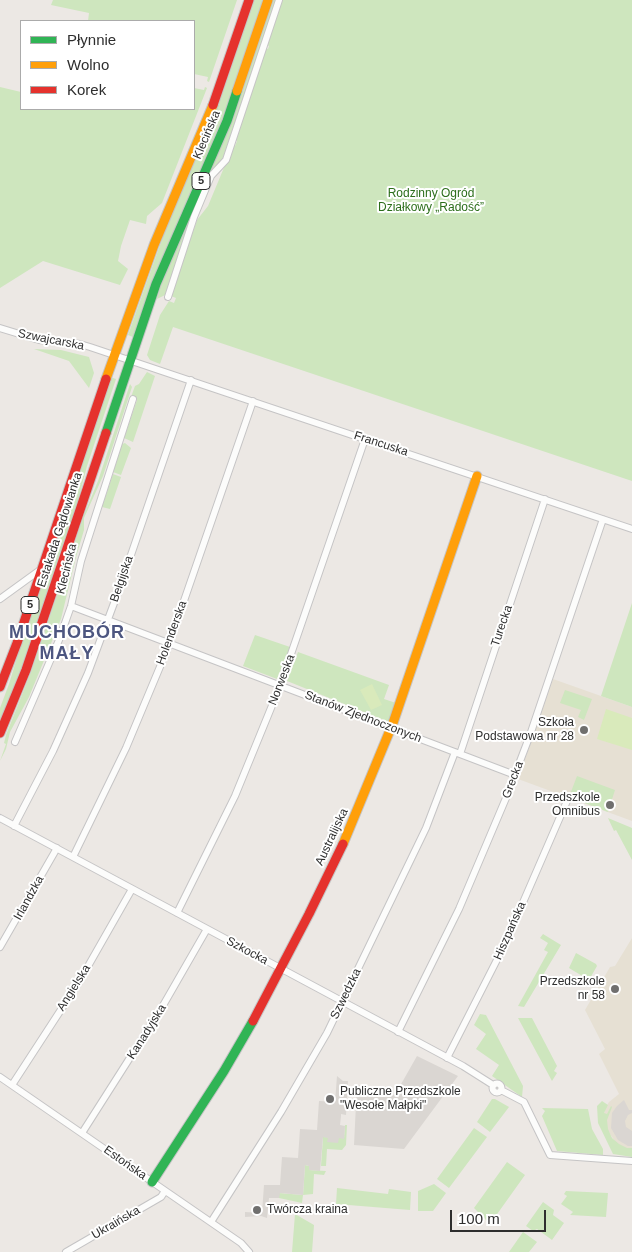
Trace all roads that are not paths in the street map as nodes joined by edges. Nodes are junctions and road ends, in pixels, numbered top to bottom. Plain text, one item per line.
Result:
1 (250, 0) edge
2 (268, 0) edge
3 (279, 0) edge
4 (168, 297) dead end
5 (0, 329) edge
6 (114, 355) junction
7 (130, 361) junction
8 (191, 380) junction
9 (134, 399) dead end
10 (253, 401) junction
11 (365, 439) junction
12 (477, 476) junction
13 (545, 499) junction
14 (603, 519) junction
15 (632, 529) edge
16 (42, 567) junction
17 (0, 599) edge
18 (71, 606) junction
19 (108, 620) junction
20 (170, 643) junction
21 (280, 686) junction
22 (0, 687) edge
23 (392, 728) junction
24 (0, 733) edge
25 (15, 742) dead end
26 (457, 753) junction
27 (515, 775) junction
28 (566, 801) dead end
29 (0, 818) edge
30 (14, 826) junction
31 (57, 848) junction
32 (73, 857) junction
33 (132, 889) junction
34 (177, 913) junction
35 (207, 929) junction
36 (0, 946) edge
37 (281, 969) junction
38 (342, 1002) junction
39 (398, 1032) junction
40 (447, 1058) junction
41 (0, 1077) edge
42 (12, 1085) junction
43 (82, 1133) junction
44 (632, 1161) edge
45 (152, 1182) junction
46 (165, 1191) junction
47 (211, 1222) junction
48 (66, 1252) edge
49 (248, 1252) edge

1 - 6 main road, Klecińska / 5
2 - 7 main road, Klecińska / 5
3 - 4 street
5 - 6 street, Szwajcarska
6 - 7 street, Szwajcarska
6 - 16 main road, Estakada Gądowianka / 5
7 - 8 street, Francuska
7 - 24 main road, Estakada Gądowianka / 5
8 - 10 street, Francuska
8 - 19 street, Belgijska
9 - 18 street, Klecińska
10 - 11 street, Francuska
10 - 20 street, Holenderska
11 - 12 street, Francuska
11 - 21 street, Norweska
12 - 13 street, Francuska
12 - 23 main road, Australijska
13 - 14 street, Francuska
13 - 26 street, Turecka
14 - 15 street, Francuska
14 - 27 street, Grecka
16 - 17 street
16 - 22 main road, Estakada Gądowianka / 5
18 - 19 street, Stanów Zjednoczonych
18 - 25 street, Klecińska
19 - 20 street, Stanów Zjednoczonych
19 - 30 street, Belgijska
20 - 21 street, Stanów Zjednoczonych
20 - 32 street, Holenderska
21 - 23 street, Stanów Zjednoczonych
21 - 34 street, Norweska
23 - 26 street, Stanów Zjednoczonych
23 - 37 main road, Australijska
26 - 27 street, Stanów Zjednoczonych
26 - 38 street, Szwedzka
27 - 39 street, Grecka
28 - 40 street, Hiszpańska
29 - 30 street, Szkocka
30 - 31 street, Szkocka
31 - 32 street, Szkocka
31 - 36 street, Irlandzka
32 - 33 street, Szkocka
33 - 34 street, Szkocka
33 - 42 street, Angielska
34 - 35 street, Szkocka
35 - 37 street, Szkocka
35 - 43 street, Kanadyjska
37 - 38 street, Szkocka
37 - 45 main road, Australijska
38 - 39 street, Szkocka
38 - 47 street, Szwedzka
39 - 40 street, Szkocka
40 - 44 street, Szkocka
41 - 42 street, Estońska
42 - 43 street, Estońska
43 - 45 street, Estońska
45 - 46 street, Estońska
46 - 47 street, Estońska
46 - 48 street, Ukraińska
47 - 49 street, Estońska

